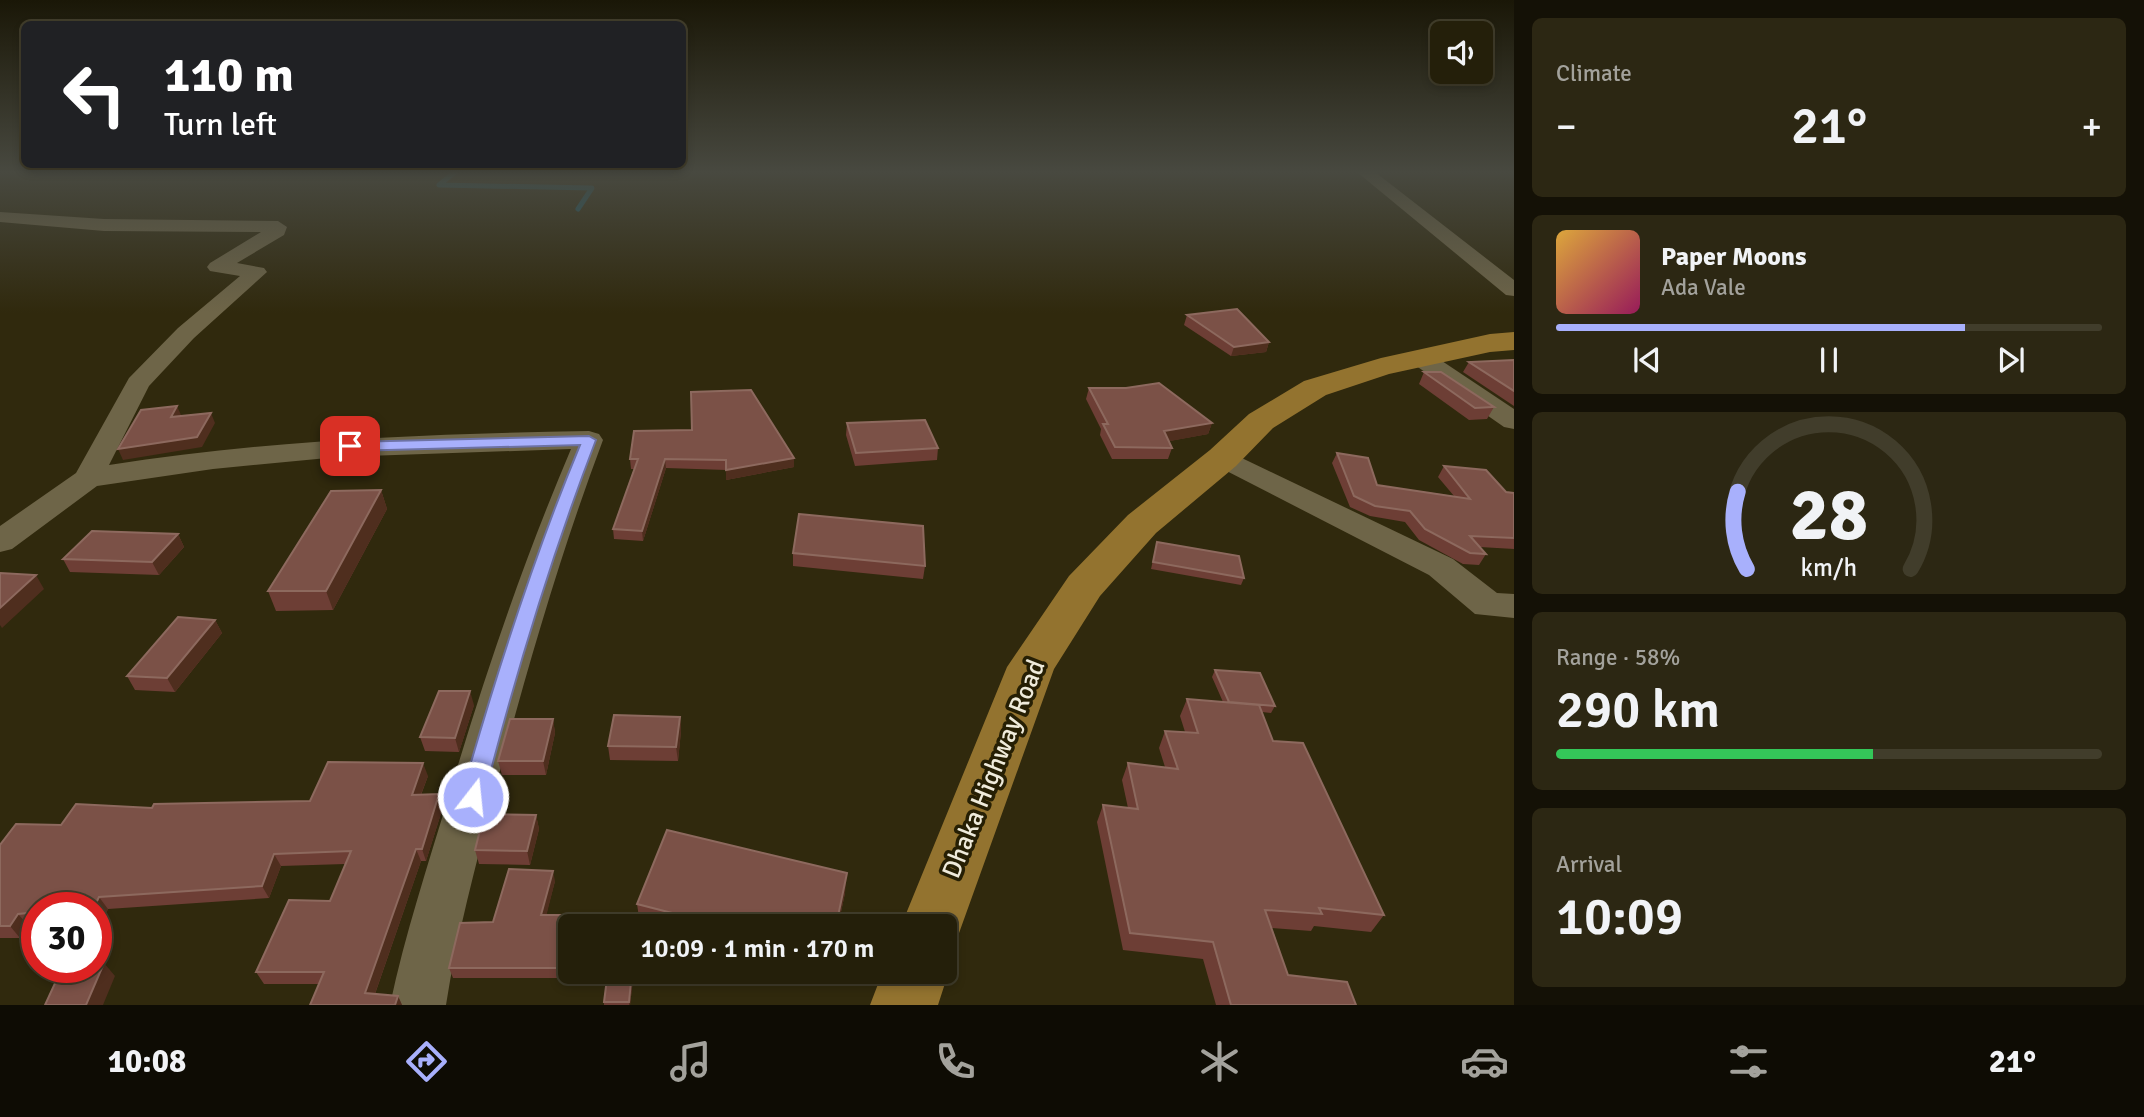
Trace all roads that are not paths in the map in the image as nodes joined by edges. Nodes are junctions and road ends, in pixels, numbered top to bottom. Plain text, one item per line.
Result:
1 (25, 219) edge
2 (1424, 219) edge
3 (1514, 290) edge
4 (1514, 341) edge
5 (1421, 358) junction
6 (1514, 421) edge
7 (1223, 458) junction
8 (88, 478) junction
9 (0, 542) edge
10 (1514, 606) edge
11 (937, 914) edge
12 (911, 984) edge
13 (418, 1005) edge
14 (904, 1005) edge

1 - 8 street
2 - 3 street
4 - 5 main road, Dhaka Highway Road
5 - 6 street
5 - 7 main road, Dhaka Highway Road
7 - 10 street
7 - 11 main road, Dhaka Highway Road
8 - 9 street
8 - 13 street
12 - 14 main road

